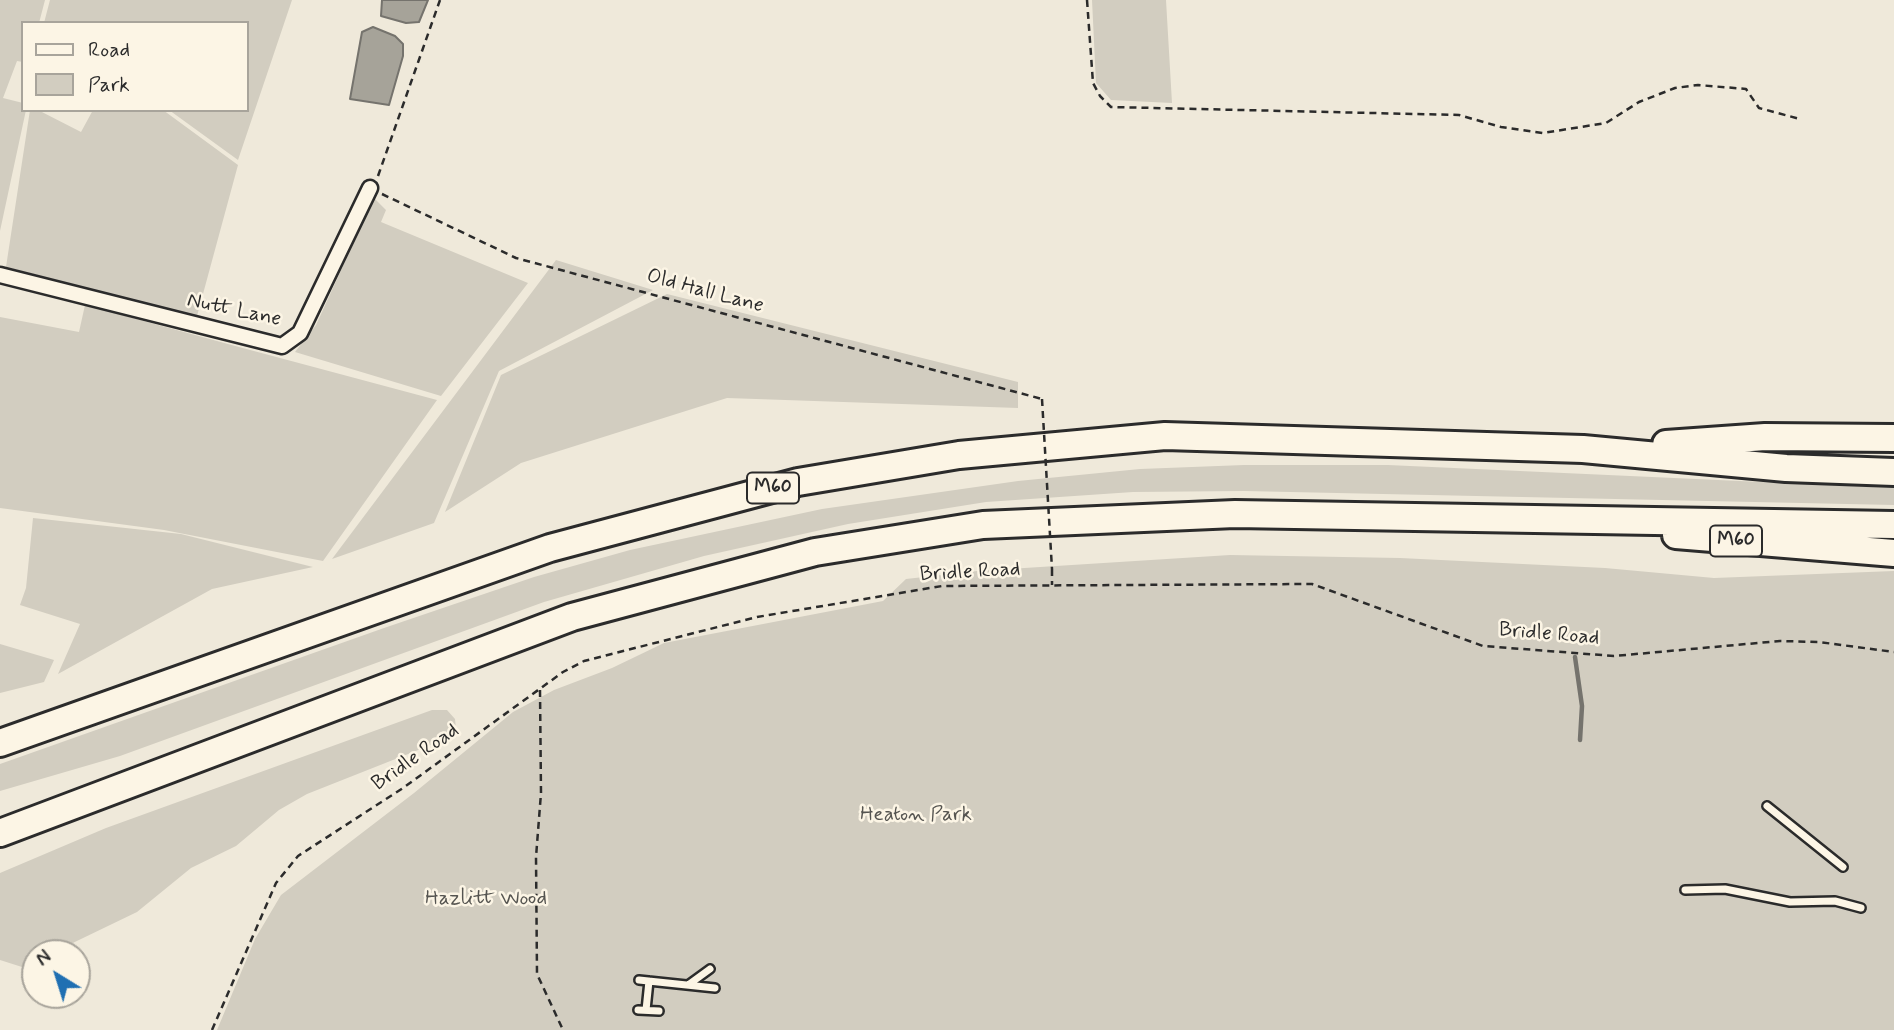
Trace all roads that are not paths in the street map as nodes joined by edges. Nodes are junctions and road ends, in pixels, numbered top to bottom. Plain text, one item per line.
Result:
1 (370, 188) road end
2 (0, 275) edge
3 (1894, 438) edge
4 (1583, 449) junction
5 (1894, 472) edge
6 (1579, 518) junction
7 (1894, 525) edge
8 (1894, 553) edge
9 (0, 743) edge
10 (1767, 806) dead end
11 (0, 833) edge
12 (1843, 867) dead end
13 (1685, 890) dead end
14 (1861, 908) dead end
15 (710, 970) dead end
16 (639, 980) dead end
17 (649, 981) junction
18 (687, 985) junction
19 (715, 988) dead end
20 (659, 1011) dead end

1 - 2 street, Nutt Lane
3 - 4 highway, M60
4 - 5 highway, M60
4 - 9 highway, M60
6 - 7 highway, M60
6 - 8 highway, M60
6 - 11 highway, M60
10 - 12 lane
13 - 14 lane
15 - 18 lane
16 - 17 lane
17 - 18 lane
17 - 20 lane
18 - 19 lane

